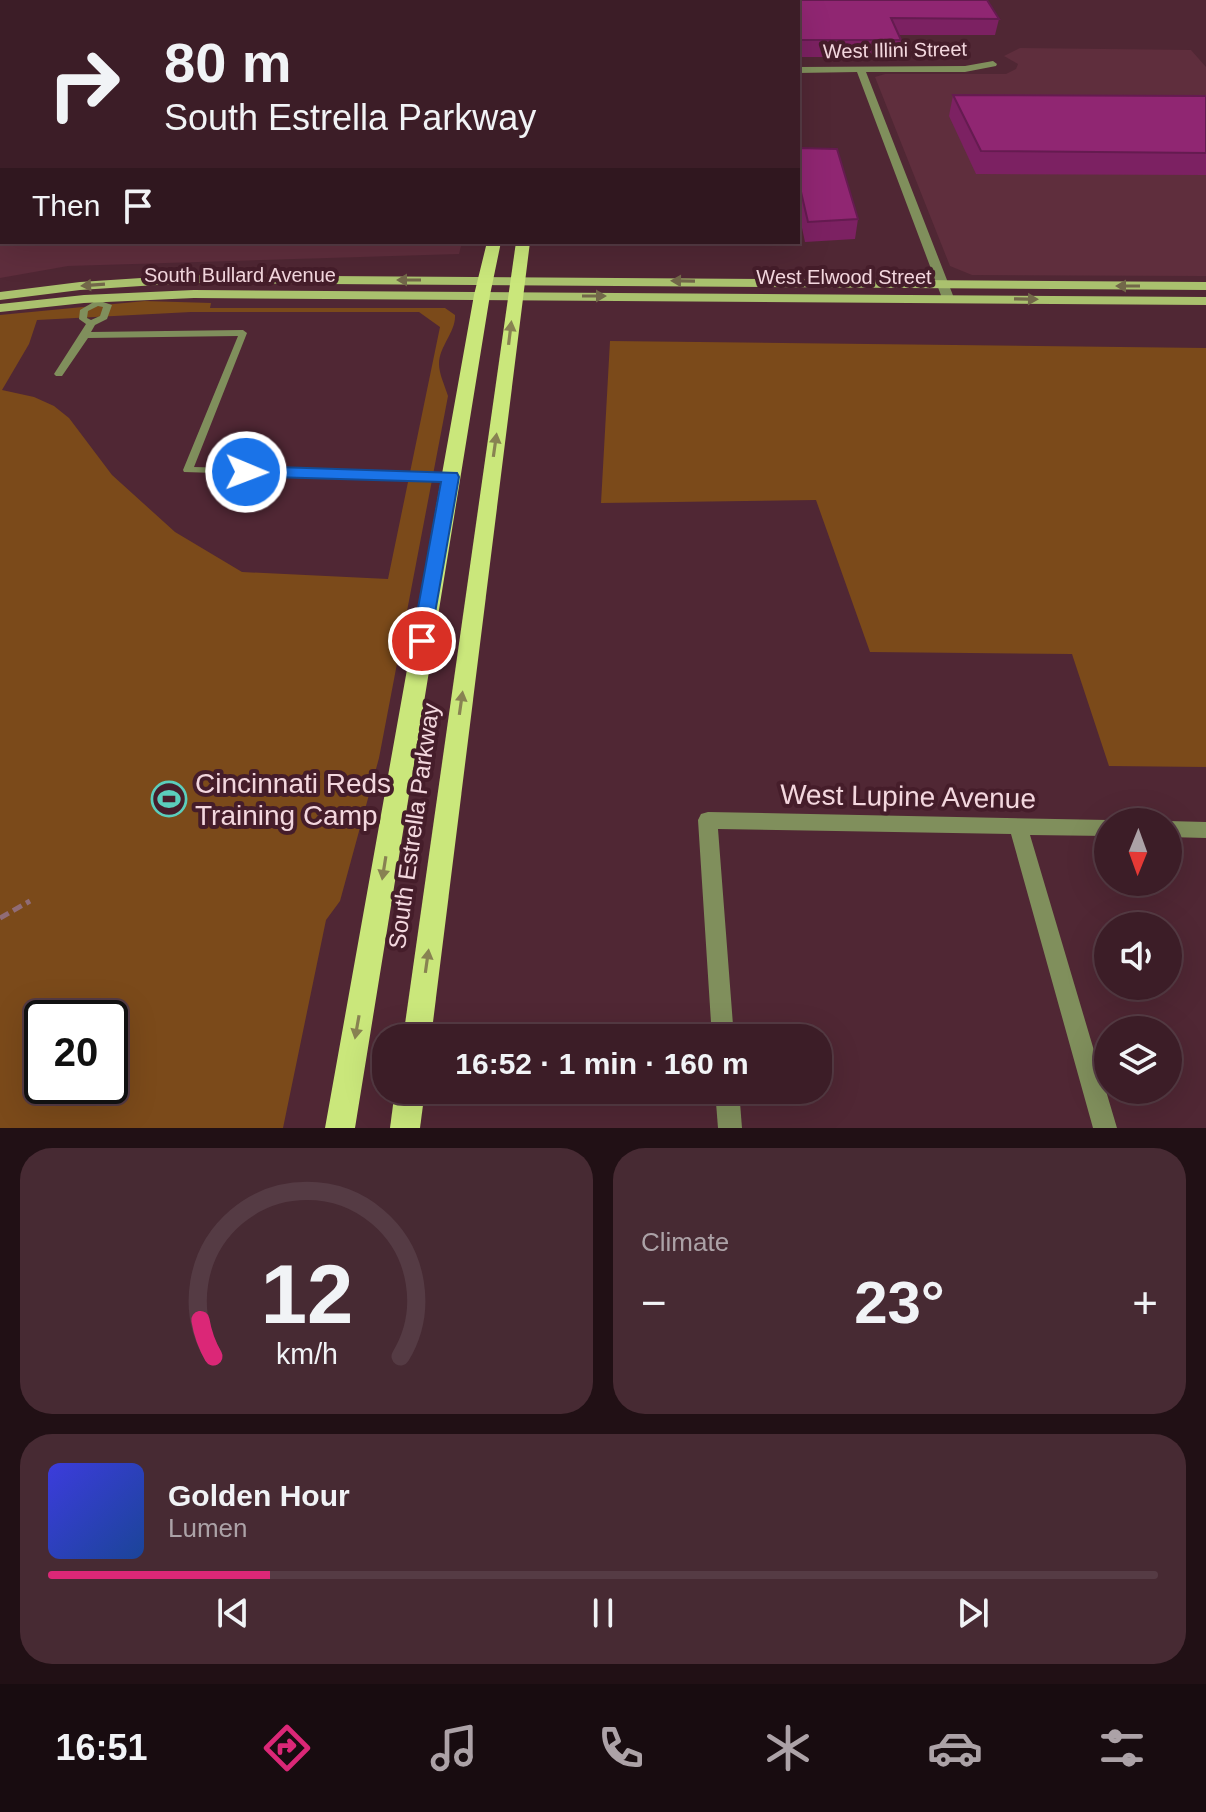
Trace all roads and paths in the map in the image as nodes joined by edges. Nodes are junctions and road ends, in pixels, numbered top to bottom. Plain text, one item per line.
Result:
1 (993, 64) dead end
2 (860, 69) junction
3 (800, 70) edge
4 (494, 244) edge
5 (523, 244) edge
6 (943, 284) junction
7 (1206, 286) edge
8 (484, 287) junction
9 (517, 287) junction
10 (0, 296) edge
11 (948, 298) junction
12 (97, 301) junction
13 (1206, 301) edge
14 (0, 308) edge
15 (91, 323) junction
16 (85, 335) junction
17 (59, 374) dead end
18 (451, 477) junction
19 (1018, 826) junction
20 (1094, 828) edge
21 (1182, 829) edge
22 (1206, 830) edge
23 (30, 901) dead end
24 (0, 918) edge
25 (419, 1024) edge
26 (722, 1024) edge
27 (408, 1104) edge
28 (728, 1104) edge
29 (340, 1128) edge
30 (405, 1128) edge
31 (730, 1128) edge
32 (1105, 1128) edge

1 - 2 street, West Illini Street
2 - 3 street, West Illini Street
2 - 6 street
4 - 8 main road, South Estrella Parkway
5 - 9 main road, South Estrella Parkway
7 -> 6 main road, West Elwood Street
6 -> 9 main road, West Elwood Street
6 - 11 street
8 - 9 main road, West Elwood Street
8 -> 10 main road, South Bullard Avenue
8 - 12 main road, South Bullard Avenue
8 - 18 main road, South Estrella Parkway
9 -> 11 main road, West Elwood Street
25 -> 9 main road, South Estrella Parkway
11 -> 13 main road, West Elwood Street
12 - 14 main road, South Bullard Avenue
12 - 15 lane
12 - 15 lane
15 - 16 lane
16 - 17 lane
16 - 18 lane
18 -> 29 main road, South Estrella Parkway
19 - 20 street, West Lupine Avenue
19 - 26 street, West Lupine Avenue
19 - 32 street
21 - 22 street
23 - 24 path
27 - 30 main road
28 - 31 street

